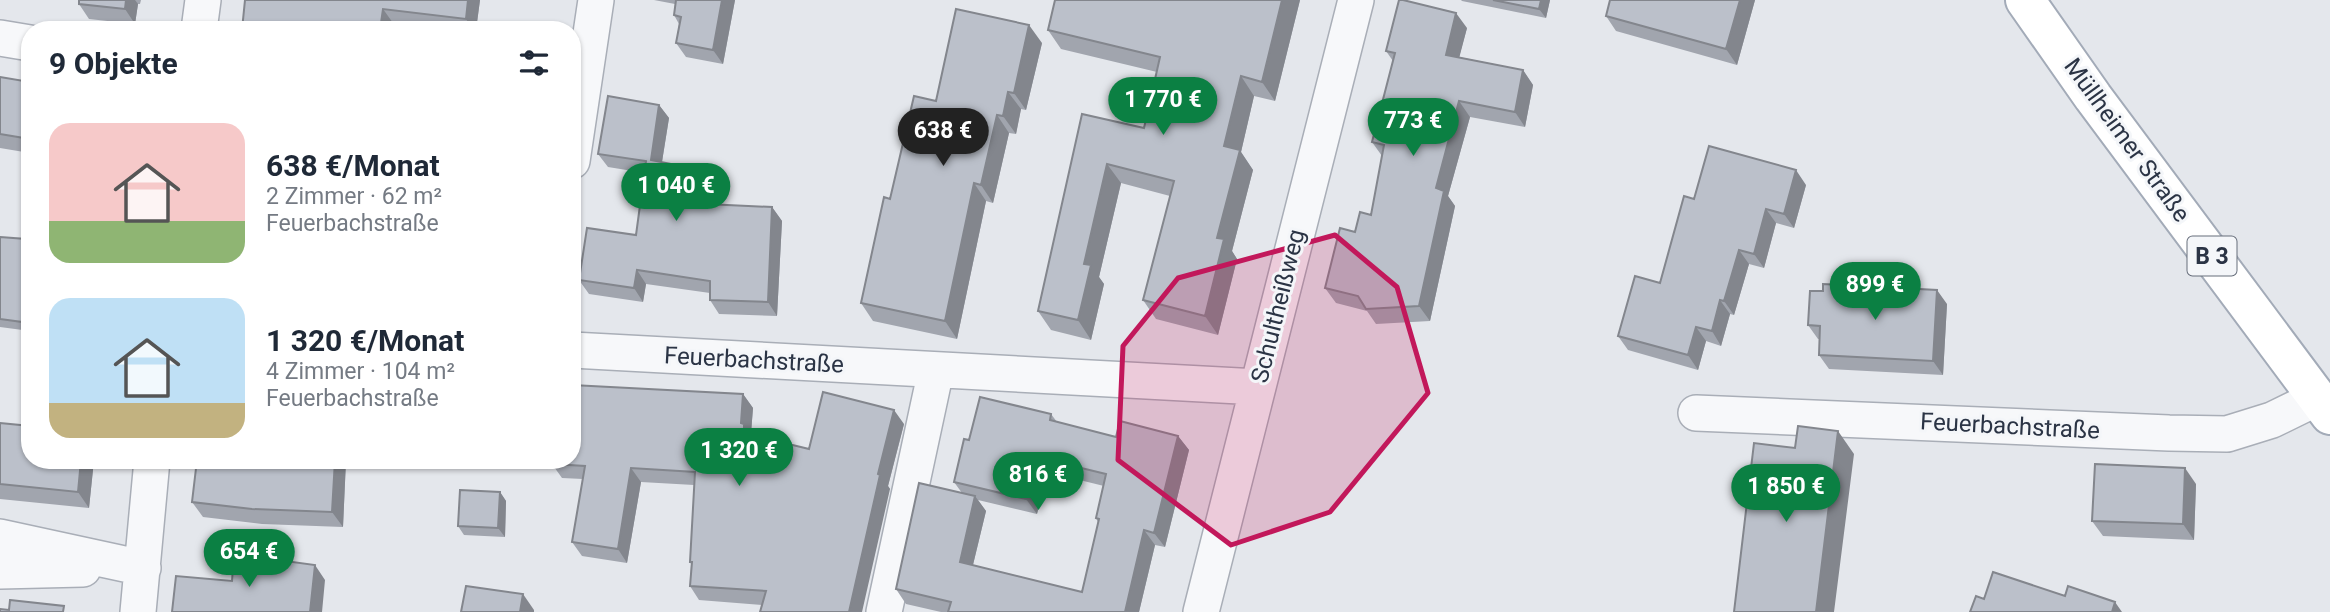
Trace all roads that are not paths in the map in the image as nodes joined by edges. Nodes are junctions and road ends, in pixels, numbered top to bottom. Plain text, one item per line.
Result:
1 (202, 0) edge
2 (596, 0) edge
3 (1356, 0) edge
4 (2025, 0) edge
5 (200, 21) edge
6 (0, 38) edge
7 (21, 42) edge
8 (581, 101) edge
9 (581, 350) edge
10 (936, 370) junction
11 (1258, 387) junction
12 (2323, 406) edge
13 (1696, 413) dead end
14 (151, 469) edge
15 (0, 537) edge
16 (143, 568) junction
17 (0, 571) edge
18 (138, 612) edge
19 (884, 612) edge
20 (1201, 612) edge

1 - 5 street
2 - 8 street
3 - 11 street, Schultheißweg
4 - 12 main road, Müllheimer Straße / B 3
6 - 7 street
9 - 10 street, Feuerbachstraße
10 - 11 street, Feuerbachstraße
10 - 19 street
11 - 20 street, Schultheißweg
12 - 13 street, Feuerbachstraße
14 - 16 street
15 - 16 street
16 - 17 street
16 - 18 street

